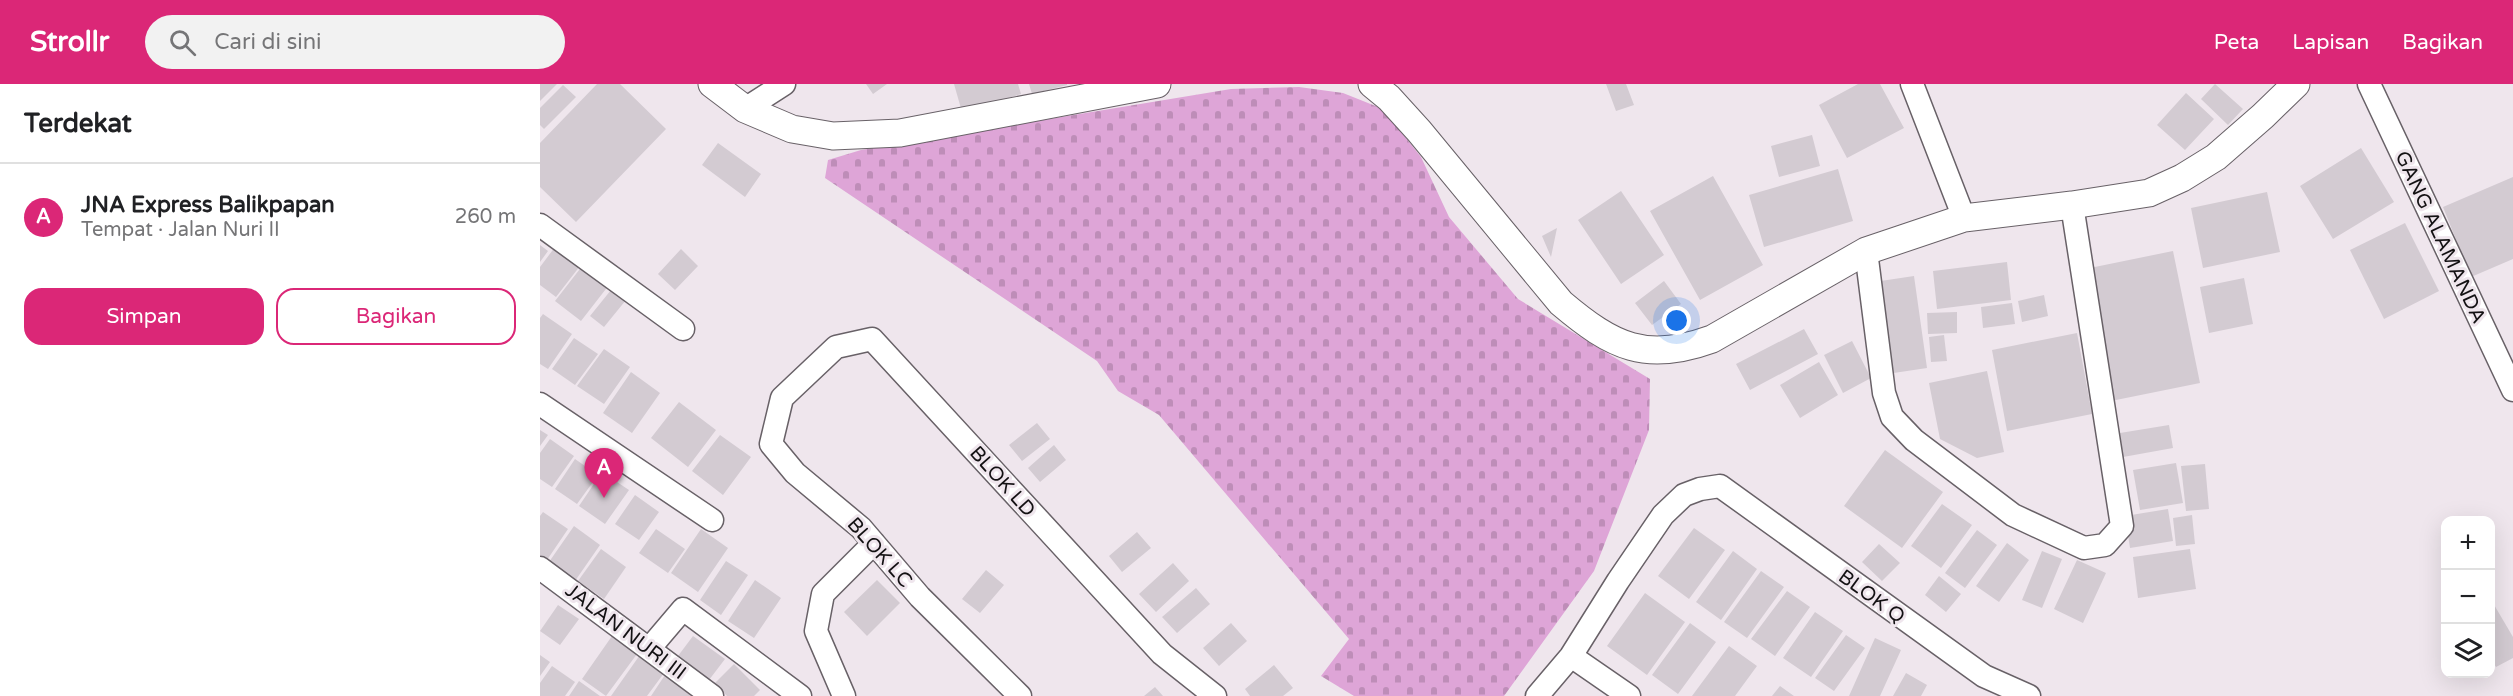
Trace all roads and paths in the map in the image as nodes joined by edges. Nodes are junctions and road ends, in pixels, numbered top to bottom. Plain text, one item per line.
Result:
1 (712, 84) edge
2 (784, 84) edge
3 (1157, 84) edge
4 (1372, 84) edge
5 (1912, 84) edge
6 (2296, 84) edge
7 (2369, 84) edge
8 (745, 109) junction
9 (2072, 205) junction
10 (1964, 218) junction
11 (540, 225) edge
12 (1866, 251) junction
13 (683, 329) dead end
14 (2513, 390) edge
15 (782, 398) joint
16 (540, 404) edge
17 (712, 520) dead end
18 (874, 543) junction
19 (540, 568) edge
20 (649, 649) junction
21 (1571, 656) junction
22 (712, 696) edge
23 (800, 696) edge
24 (844, 696) edge
25 (1020, 696) edge
26 (1215, 696) edge
27 (1537, 696) edge
28 (1629, 696) edge
29 (2029, 696) edge

1 - 8 street
2 - 8 street
3 - 8 street
4 - 12 street
5 - 10 street
6 - 9 street
7 - 14 street, GANG ALAMANDA
9 - 10 street
9 - 12 street
10 - 12 street
11 - 13 street
15 - 18 street, BLOK LC
15 - 26 street, BLOK LD
16 - 17 street
18 - 24 street
18 - 25 street, BLOK LC
19 - 20 street, JALAN NURI III
20 - 22 street, JALAN NURI III
20 - 23 street
21 - 27 street
21 - 28 street
21 - 29 street, BLOK Q

